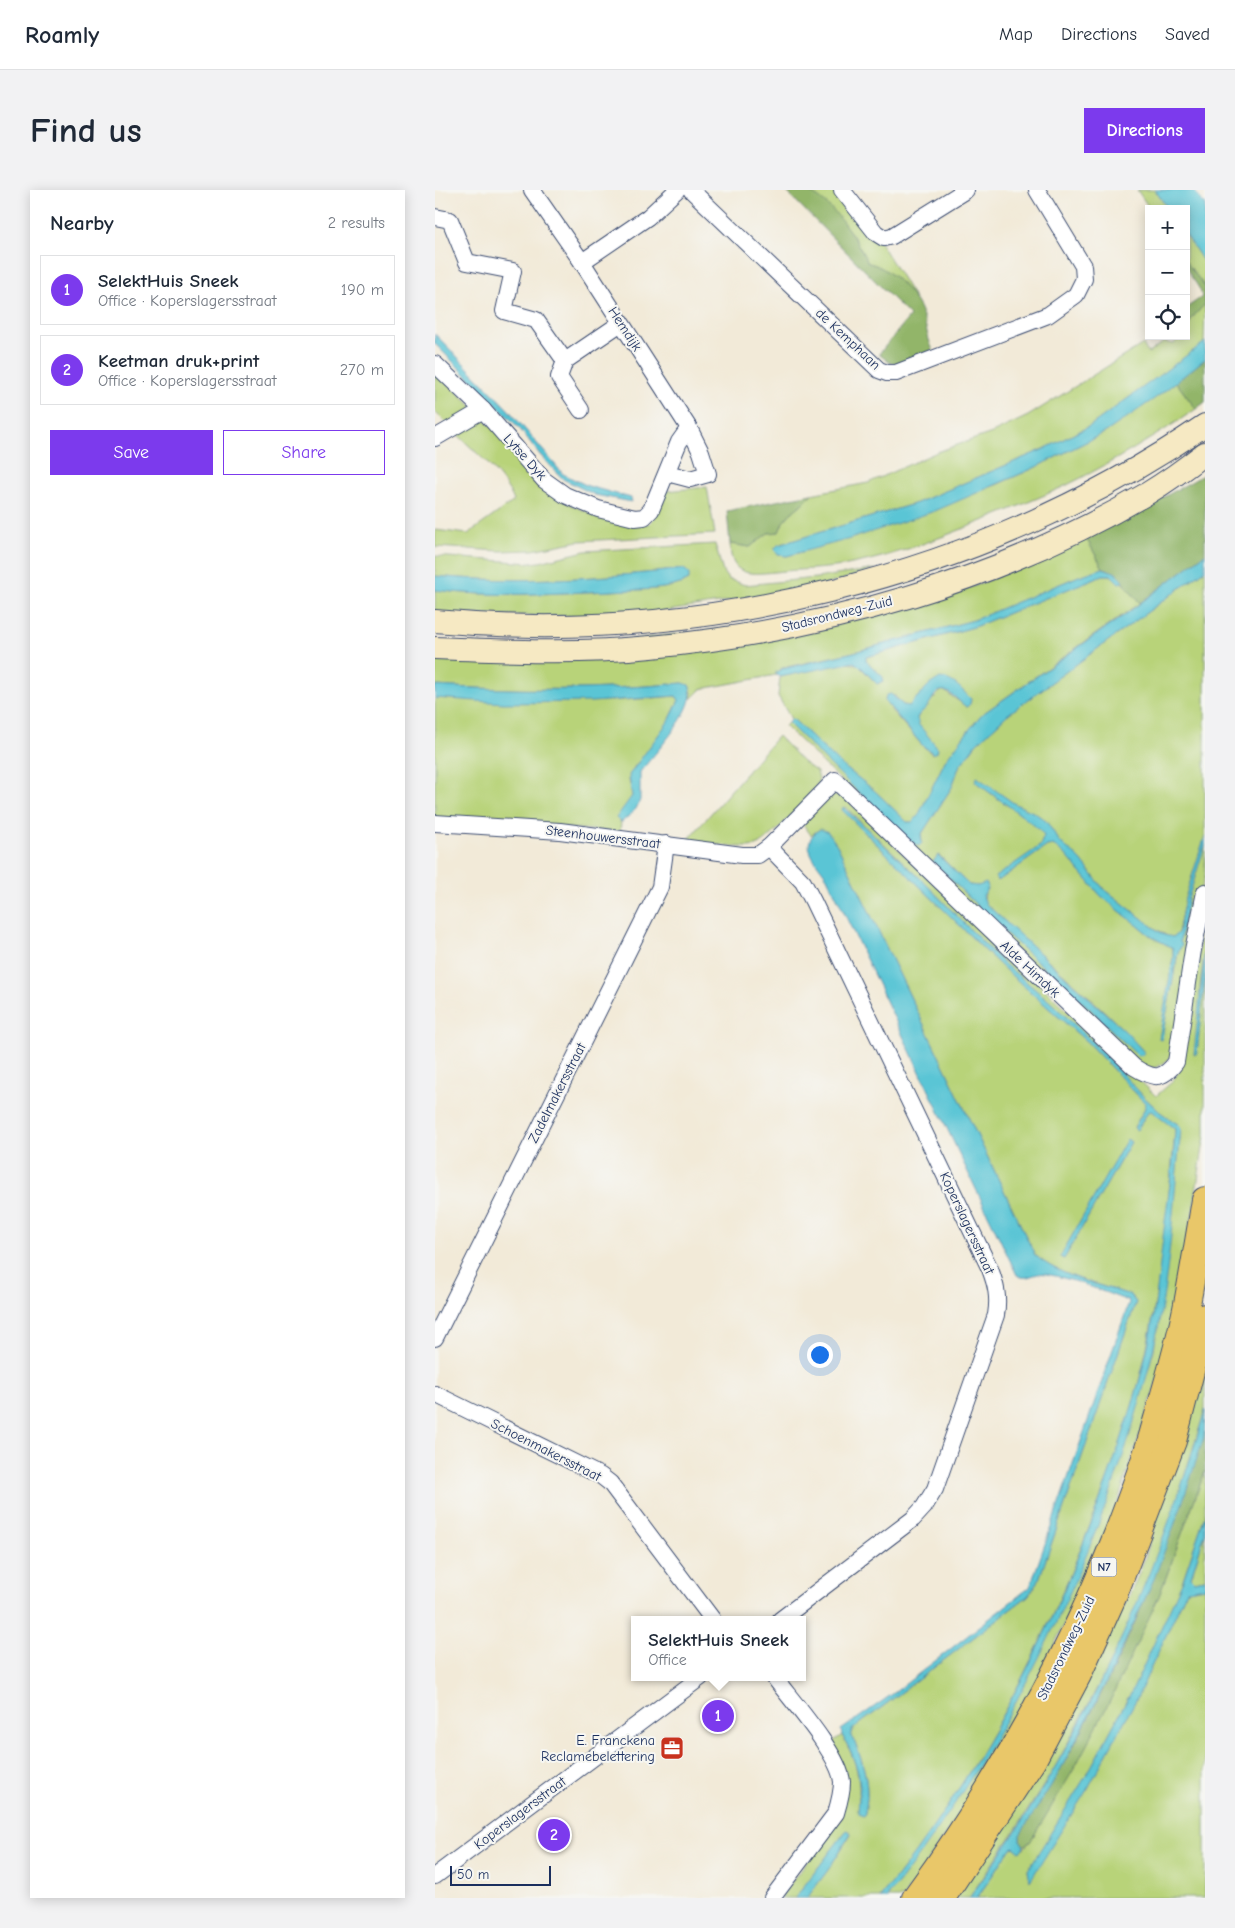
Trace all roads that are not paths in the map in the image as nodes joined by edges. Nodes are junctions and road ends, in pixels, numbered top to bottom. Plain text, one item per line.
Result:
1 (532, 190) edge
2 (677, 190) edge
3 (691, 190) edge
4 (842, 190) edge
5 (966, 190) edge
6 (1037, 190) edge
7 (435, 217) edge
8 (582, 262) junction
9 (621, 323) junction
10 (565, 361) junction
11 (435, 364) edge
12 (483, 410) junction
13 (581, 410) dead end
14 (1205, 426) edge
15 (689, 428) junction
16 (435, 438) edge
17 (1205, 453) edge
18 (667, 473) junction
19 (435, 621) edge
20 (435, 648) edge
21 (435, 823) edge
22 (666, 844) junction
23 (769, 848) junction
24 (1205, 892) edge
25 (1205, 1200) edge
26 (1205, 1316) edge
27 (435, 1338) edge
28 (435, 1394) edge
29 (710, 1616) edge
30 (785, 1616) edge
31 (696, 1681) edge
32 (777, 1681) edge
33 (435, 1876) edge
34 (772, 1898) edge
35 (915, 1898) edge
36 (942, 1898) edge

1 - 8 street, Hemdijk
2 - 8 street
3 - 6 street, de Kemphaan
4 - 5 street
7 - 10 street
8 - 9 street, Hemdijk
9 - 10 street
9 - 15 street, Hemdijk
10 - 13 street
11 - 12 street, Lytse Dyk
12 - 16 street
12 - 18 street, Lytse Dyk
14 - 19 main road, Stadsrondweg-Zuid
15 - 18 street, Lytse Dyk
15 - 18 street, Hemdijk
17 - 20 main road, Stadsrondweg-Zuid
21 - 22 street, Steenhouwersstraat
22 - 23 street, Steenhouwersstraat
22 - 27 street, Zadelmakersstraat
23 - 24 street, Alde Himdyk
23 - 30 street, Koperslagersstraat
25 - 35 highway, Stadsrondweg-Zuid / N7
26 - 36 highway, Stadsrondweg-Zuid / N7
28 - 29 street, Schoenmakersstraat
31 - 33 street, Koperslagersstraat
32 - 34 street

